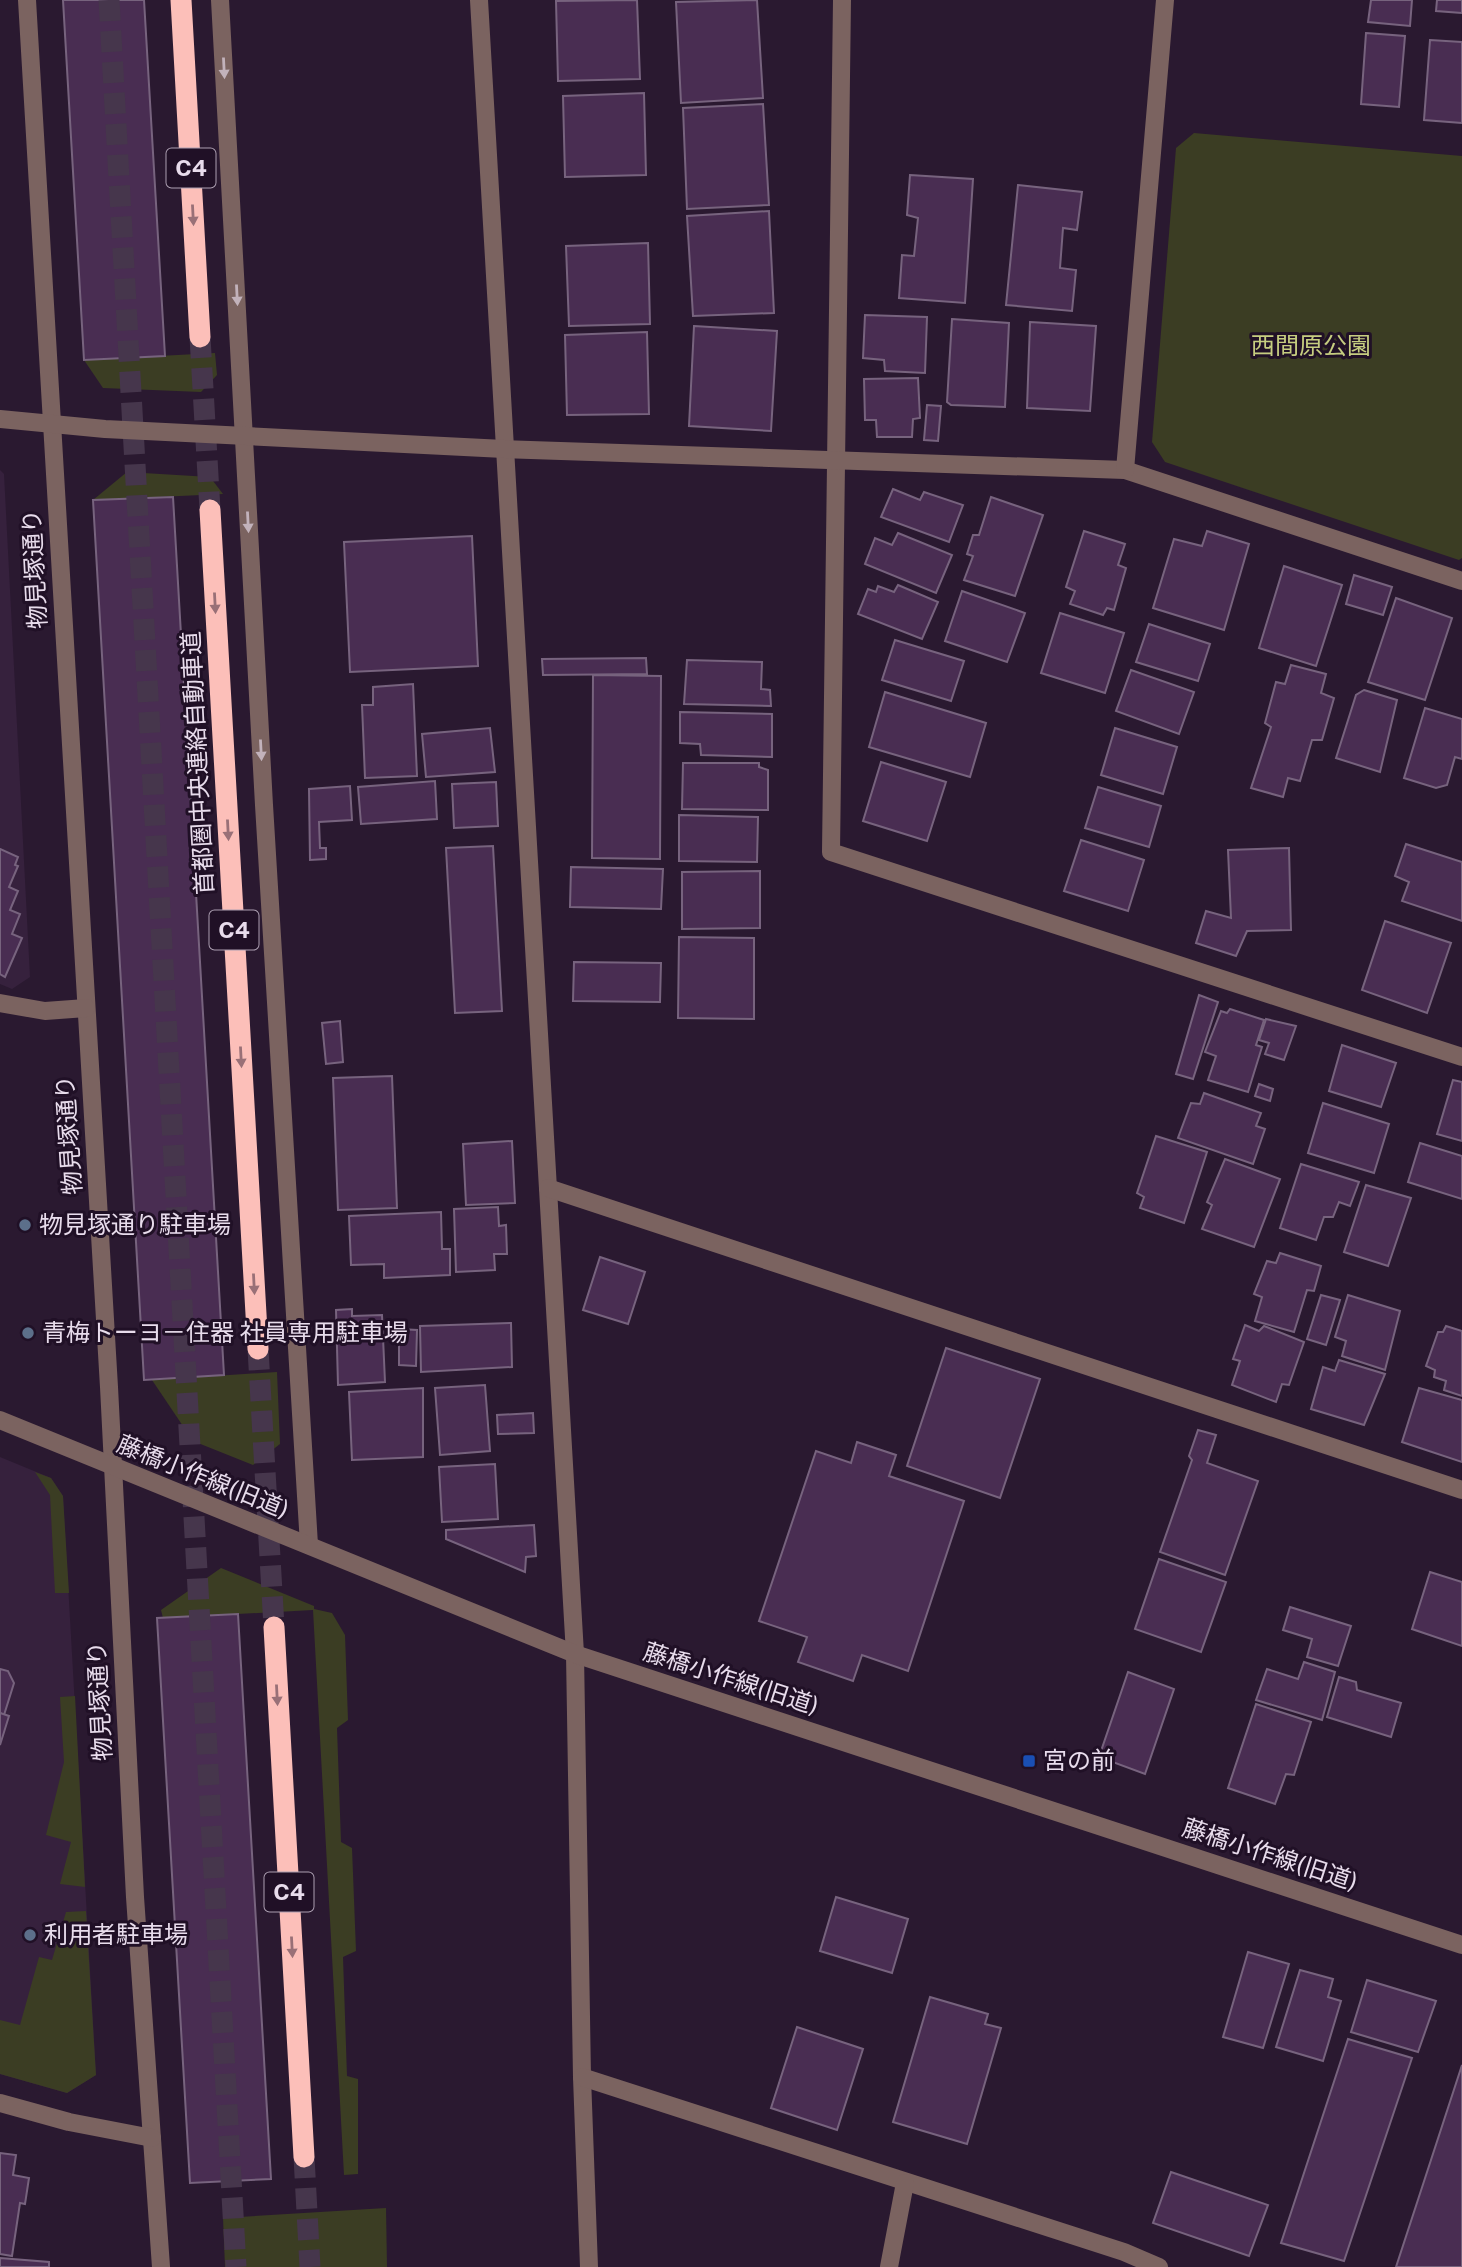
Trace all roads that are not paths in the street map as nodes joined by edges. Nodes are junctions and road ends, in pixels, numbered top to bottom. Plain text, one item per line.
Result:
1 (27, 0) edge
2 (181, 0) edge
3 (220, 0) edge
4 (479, 0) edge
5 (842, 0) edge
6 (1165, 0) edge
7 (200, 337) tunnel mouth
8 (0, 419) edge
9 (51, 424) junction
10 (243, 435) junction
11 (504, 449) junction
12 (836, 461) junction
13 (1125, 470) junction
14 (210, 510) tunnel mouth
15 (1462, 581) edge
16 (0, 1003) edge
17 (86, 1008) junction
18 (1462, 1057) edge
19 (548, 1188) junction
20 (258, 1349) tunnel mouth
21 (0, 1420) edge
22 (112, 1468) junction
23 (1462, 1490) edge
24 (309, 1545) junction
25 (274, 1627) tunnel mouth
26 (575, 1654) junction
27 (1462, 1945) edge
28 (582, 2077) junction
29 (0, 2103) edge
30 (152, 2138) junction
31 (304, 2157) tunnel mouth
32 (905, 2183) junction
33 (161, 2267) edge
34 (589, 2267) edge
35 (889, 2267) edge
36 (1159, 2267) edge

1 - 9 street, 物見塚通り
2 -> 7 highway, C4
3 -> 10 street
4 - 11 street
5 - 12 street
6 - 13 street
8 - 9 street
9 - 10 street
9 - 17 street, 物見塚通り
10 - 11 street
10 -> 24 street
11 - 12 street
11 - 19 street
12 - 13 street
12 - 18 street
13 - 15 street
14 -> 20 highway, 首都圏中央連絡自動車道 / C4
16 - 17 street
17 - 22 street, 物見塚通り
19 - 23 street
19 - 26 street
21 - 22 street, 藤橋小作線(旧道)
22 - 24 street, 藤橋小作線(旧道)
22 - 30 street, 物見塚通り
24 - 26 street, 藤橋小作線(旧道)
25 -> 31 highway, C4
26 - 27 street, 藤橋小作線(旧道)
26 - 28 street
28 - 32 street
28 - 34 street
29 - 30 street
30 - 33 street, 物見塚通り
32 - 35 street
32 - 36 street

